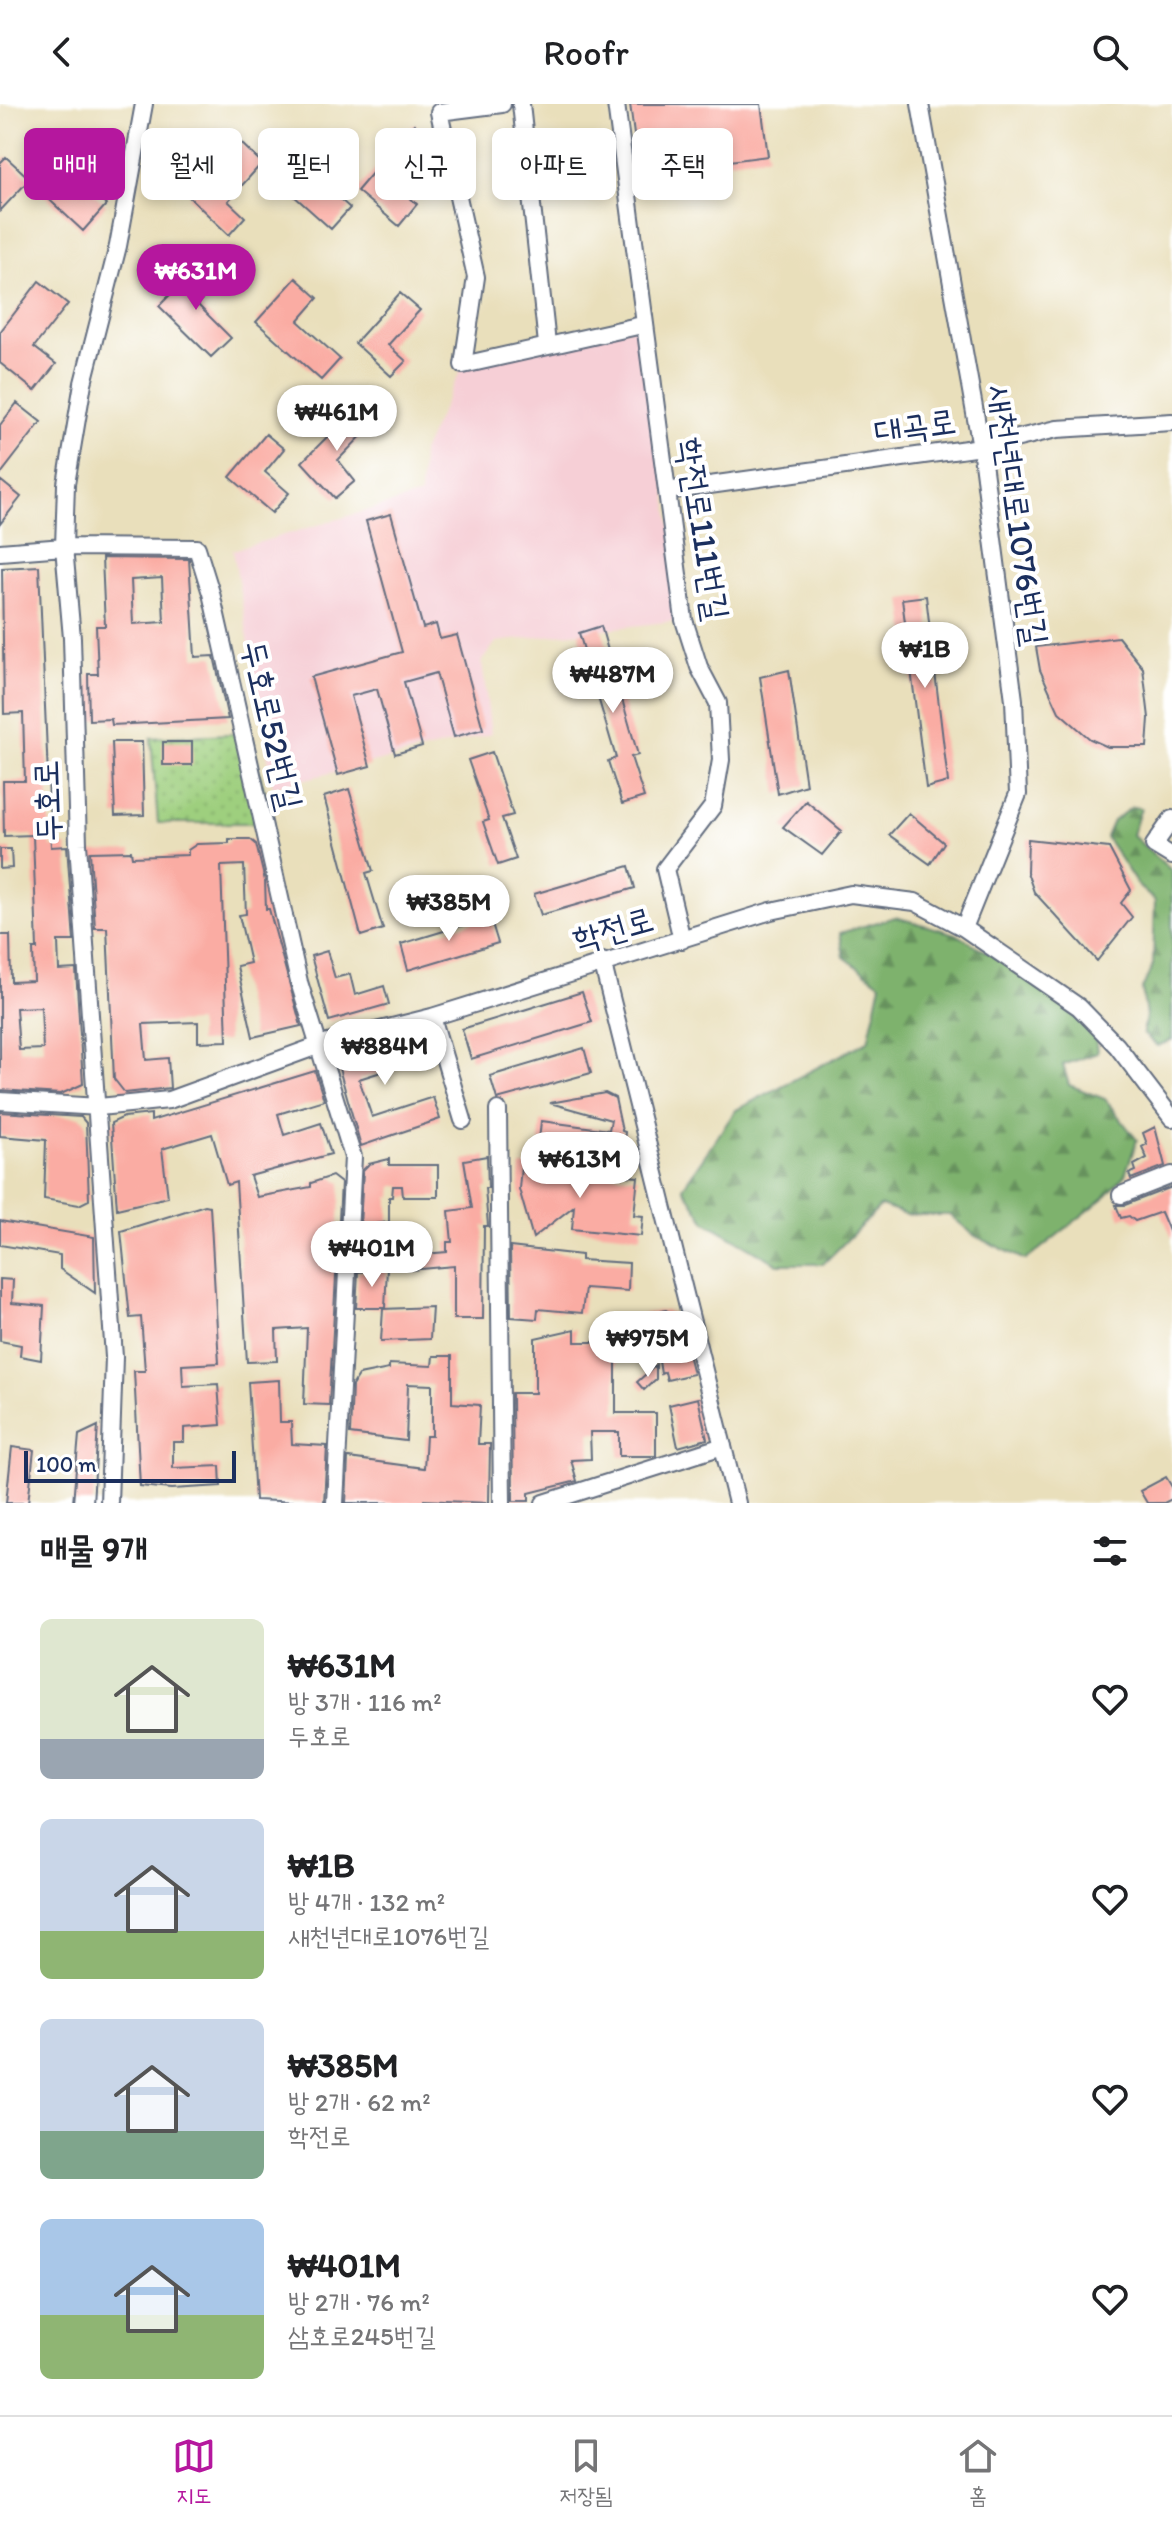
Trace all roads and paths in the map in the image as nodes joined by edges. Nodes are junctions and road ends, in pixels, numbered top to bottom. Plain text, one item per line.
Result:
1 (144, 104) edge
2 (502, 104) edge
3 (521, 104) edge
4 (616, 104) edge
5 (920, 104) edge
6 (642, 325) junction
7 (547, 344) junction
8 (1172, 422) edge
9 (981, 447) junction
10 (667, 491) junction
11 (64, 547) junction
12 (0, 552) edge
13 (1172, 819) edge
14 (1172, 856) edge
15 (964, 928) junction
16 (682, 940) junction
17 (602, 961) junction
18 (432, 1017) junction
19 (320, 1045) junction
20 (0, 1101) edge
21 (99, 1107) junction
22 (498, 1110) dead end
23 (1171, 1115) edge
24 (463, 1120) dead end
25 (1172, 1175) edge
26 (1121, 1195) dead end
27 (723, 1446) junction
28 (109, 1503) edge
29 (335, 1503) edge
30 (502, 1503) edge
31 (544, 1503) edge
32 (737, 1503) edge

1 - 11 street, 두호로
2 - 7 street
3 - 7 street
4 - 6 street, 학전로111번길
5 - 9 street, 새천년대로1076번길
6 - 7 street
6 - 10 street, 학전로111번길
8 - 9 street, 대곡로
9 - 10 street, 대곡로
9 - 15 street, 새천년대로1076번길
10 - 16 street, 학전로111번길
11 - 12 street
11 - 19 street, 두호로52번길
11 - 21 street, 두호로
13 - 14 street
15 - 16 street, 학전로
15 - 23 street, 학전로
16 - 17 street, 학전로
17 - 18 street, 학전로
17 - 27 street
18 - 19 street, 학전로
18 - 24 street
19 - 21 street, 학전로
19 - 29 street
20 - 21 street, 학전로
21 - 28 street, 두호로
22 - 30 street
25 - 26 street
27 - 31 street
27 - 32 street

